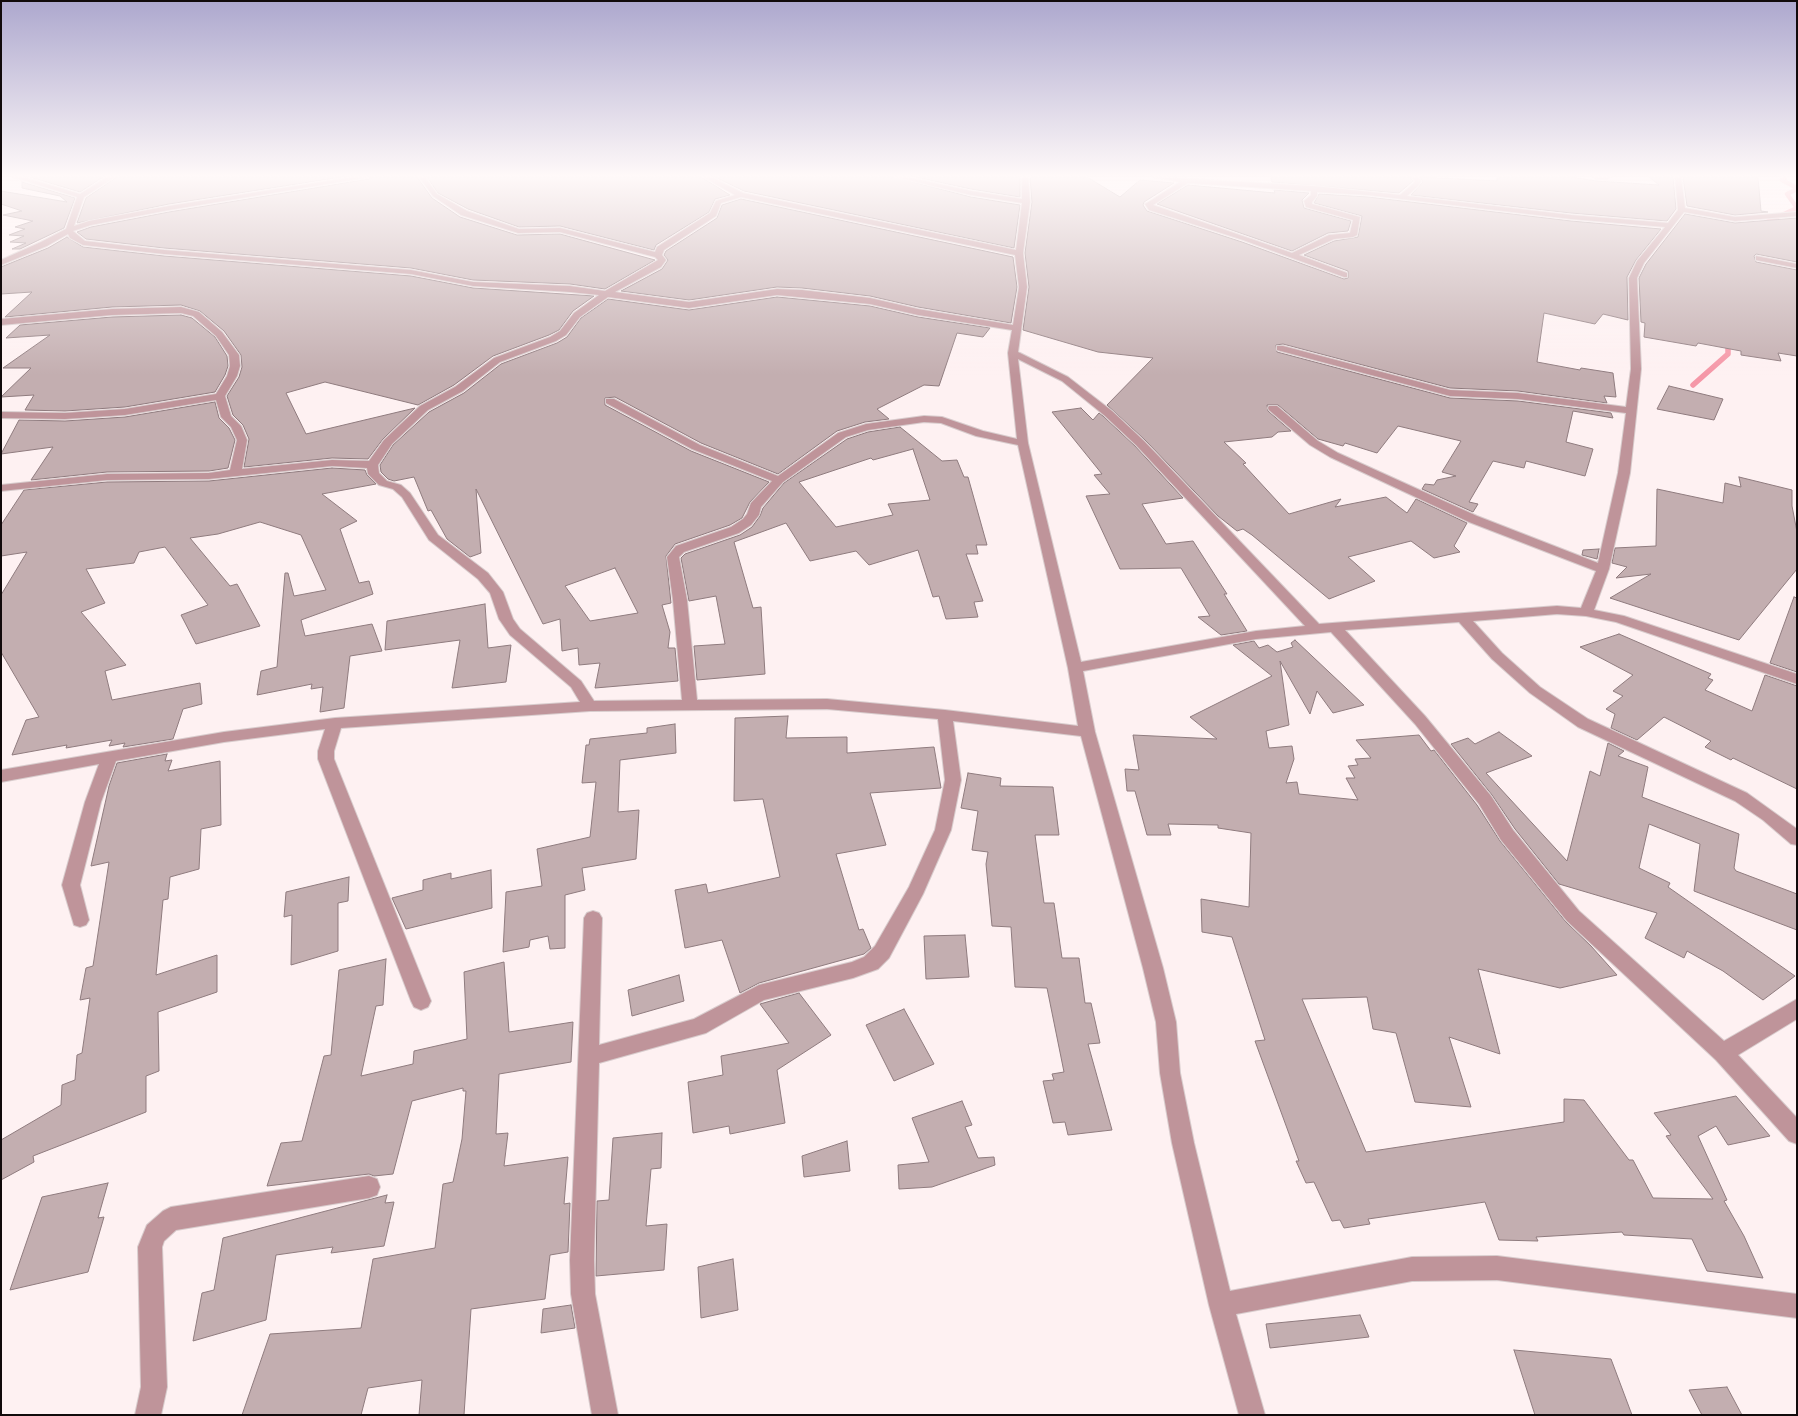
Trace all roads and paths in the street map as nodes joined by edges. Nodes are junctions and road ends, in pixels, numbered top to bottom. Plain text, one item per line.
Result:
1 (46, 243) edge
2 (84, 243) edge
3 (611, 243) edge
4 (669, 243) edge
5 (971, 243) edge
6 (1020, 243) edge
7 (1257, 243) edge
8 (1319, 243) edge
9 (1656, 243) edge
10 (1019, 253) junction
11 (658, 255) junction
12 (1293, 255) junction
13 (1758, 258) dead end
14 (1, 263) edge
15 (1797, 266) edge
16 (1344, 275) dead end
17 (606, 294) junction
18 (1, 322) edge
19 (1016, 328) junction
20 (1280, 348) dead end
21 (1013, 352) junction
22 (220, 396) junction
23 (610, 401) dead end
24 (1273, 408) dead end
25 (1631, 411) junction
26 (1, 415) edge
27 (1023, 443) junction
28 (372, 465) junction
29 (235, 474) junction
30 (779, 480) junction
31 (1, 488) edge
32 (1603, 569) junction
33 (1586, 612) junction
34 (1462, 617) junction
35 (1325, 628) junction
36 (1075, 668) junction
37 (1797, 679) edge
38 (690, 703) junction
39 (590, 706) junction
40 (945, 715) junction
41 (335, 723) junction
42 (1086, 732) junction
43 (110, 757) junction
44 (1, 776) edge
45 (1797, 840) edge
46 (593, 918) dead end
47 (80, 920) dead end
48 (421, 1001) dead end
49 (1797, 1008) edge
50 (1723, 1053) junction
51 (588, 1056) junction
52 (1797, 1134) edge
53 (369, 1187) dead end
54 (1221, 1305) junction
55 (1797, 1306) edge
56 (148, 1415) edge
57 (605, 1415) edge
58 (1252, 1415) edge

1 - 14 street
2 - 17 street
3 - 11 street
4 - 11 street
5 - 10 street
6 - 10 street
7 - 12 street
8 - 12 street
9 - 25 street
10 - 19 street
11 - 17 street
12 - 16 street
13 - 15 street
17 - 19 street
17 - 28 street
18 - 22 street
19 - 21 street
20 - 25 street
21 - 27 street
21 - 35 street
22 - 26 street
22 - 29 street
23 - 30 street
24 - 32 street
25 - 32 street
27 - 30 street
27 - 36 street
28 - 29 street
28 - 39 street
29 - 31 street
30 - 38 street
32 - 33 street
33 - 34 street
33 - 37 street
34 - 35 street
34 - 45 street
35 - 36 street
35 - 50 street
36 - 42 street
38 - 39 street
38 - 40 street
39 - 41 street
40 - 42 street
40 - 51 street
41 - 43 street
41 - 48 street
42 - 54 street
43 - 44 street
43 - 47 street
46 - 51 street
49 - 50 street
50 - 52 street
51 - 57 street
53 - 56 street
54 - 55 street
54 - 58 street

